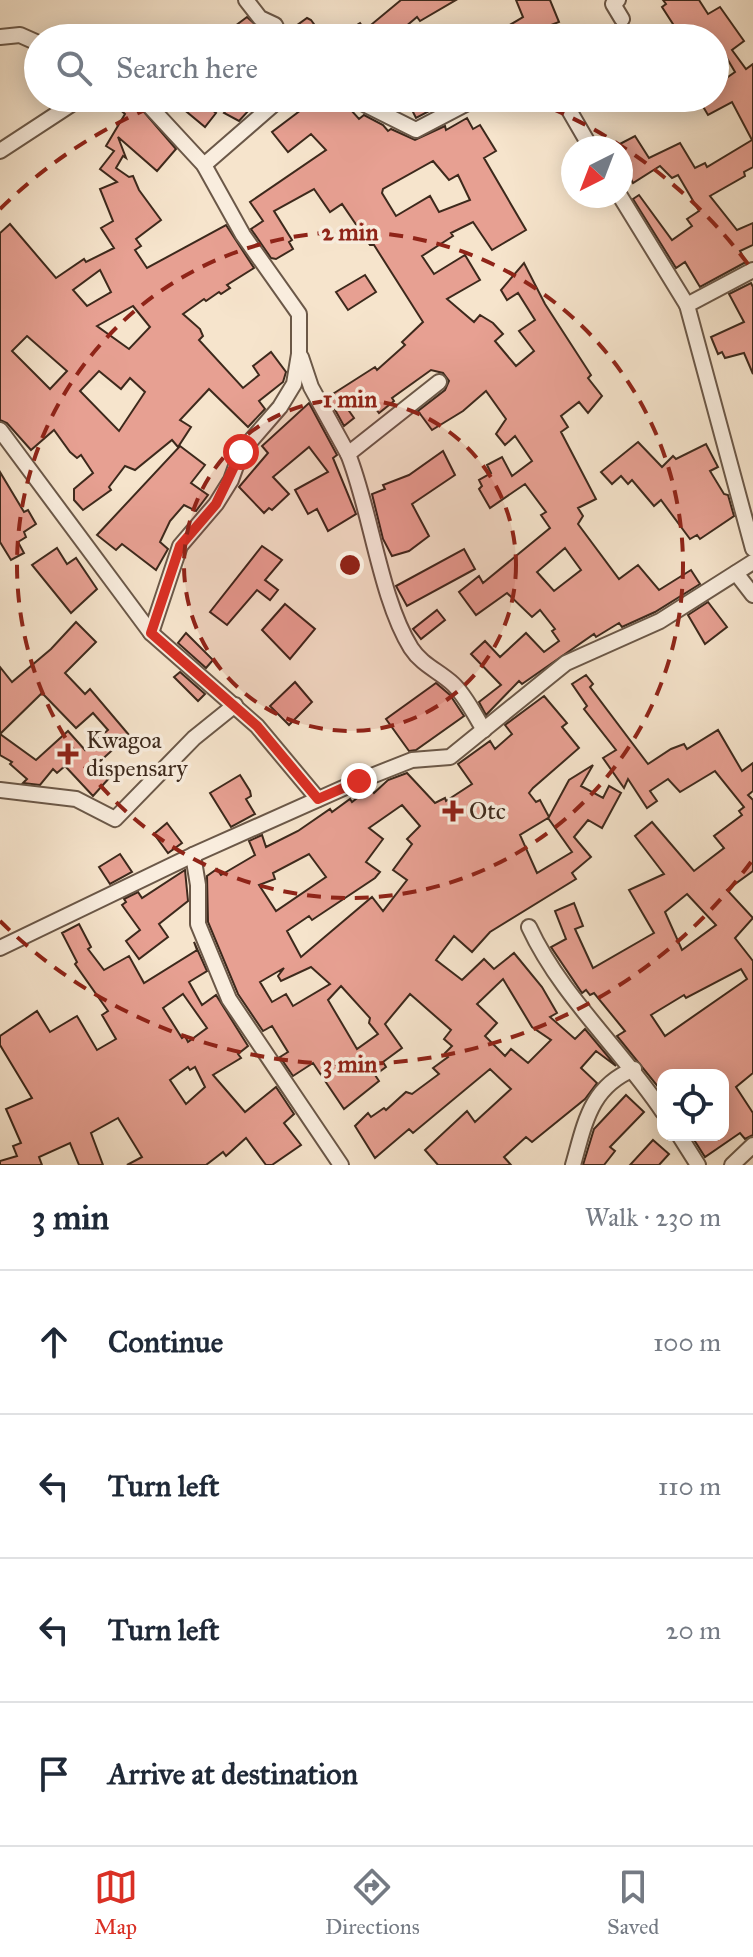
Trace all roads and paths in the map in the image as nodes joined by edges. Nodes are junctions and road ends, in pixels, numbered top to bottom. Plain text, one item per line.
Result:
1 (246, 0) edge
2 (618, 0) edge
3 (622, 19) dead end
4 (273, 24) edge
5 (0, 37) edge
6 (24, 37) edge
7 (60, 112) edge
8 (155, 112) edge
9 (265, 112) edge
10 (380, 112) edge
11 (453, 112) edge
12 (570, 112) edge
13 (584, 136) edge
14 (0, 151) edge
15 (204, 165) junction
16 (627, 208) edge
17 (753, 270) edge
18 (687, 305) junction
19 (299, 354) junction
20 (439, 382) dead end
21 (0, 430) edge
22 (348, 454) junction
23 (753, 549) edge
24 (753, 562) edge
25 (736, 573) junction
26 (753, 595) edge
27 (151, 633) junction
28 (235, 705) junction
29 (484, 730) junction
30 (0, 790) edge
31 (318, 799) junction
32 (193, 855) junction
33 (529, 927) dead end
34 (0, 948) edge
35 (634, 1069) junction
36 (657, 1103) edge
37 (683, 1141) edge
38 (753, 1145) edge
39 (341, 1165) edge
40 (573, 1165) edge
41 (698, 1165) edge
42 (732, 1165) edge

1 - 4 street
2 - 3 street
5 - 6 street
7 - 14 street
8 - 15 street
9 - 15 street
10 - 11 street
12 - 13 street
15 - 19 street
16 - 18 street
17 - 18 street
18 - 23 street
19 - 22 street
19 - 27 street
20 - 22 street
21 - 27 street
22 - 29 street
24 - 25 street
25 - 26 street
25 - 29 street
27 - 28 street
28 - 30 street
28 - 31 street
29 - 31 street
31 - 32 street
32 - 34 street
32 - 39 street
33 - 35 street
35 - 36 street
35 - 40 street
37 - 41 street
38 - 42 street

